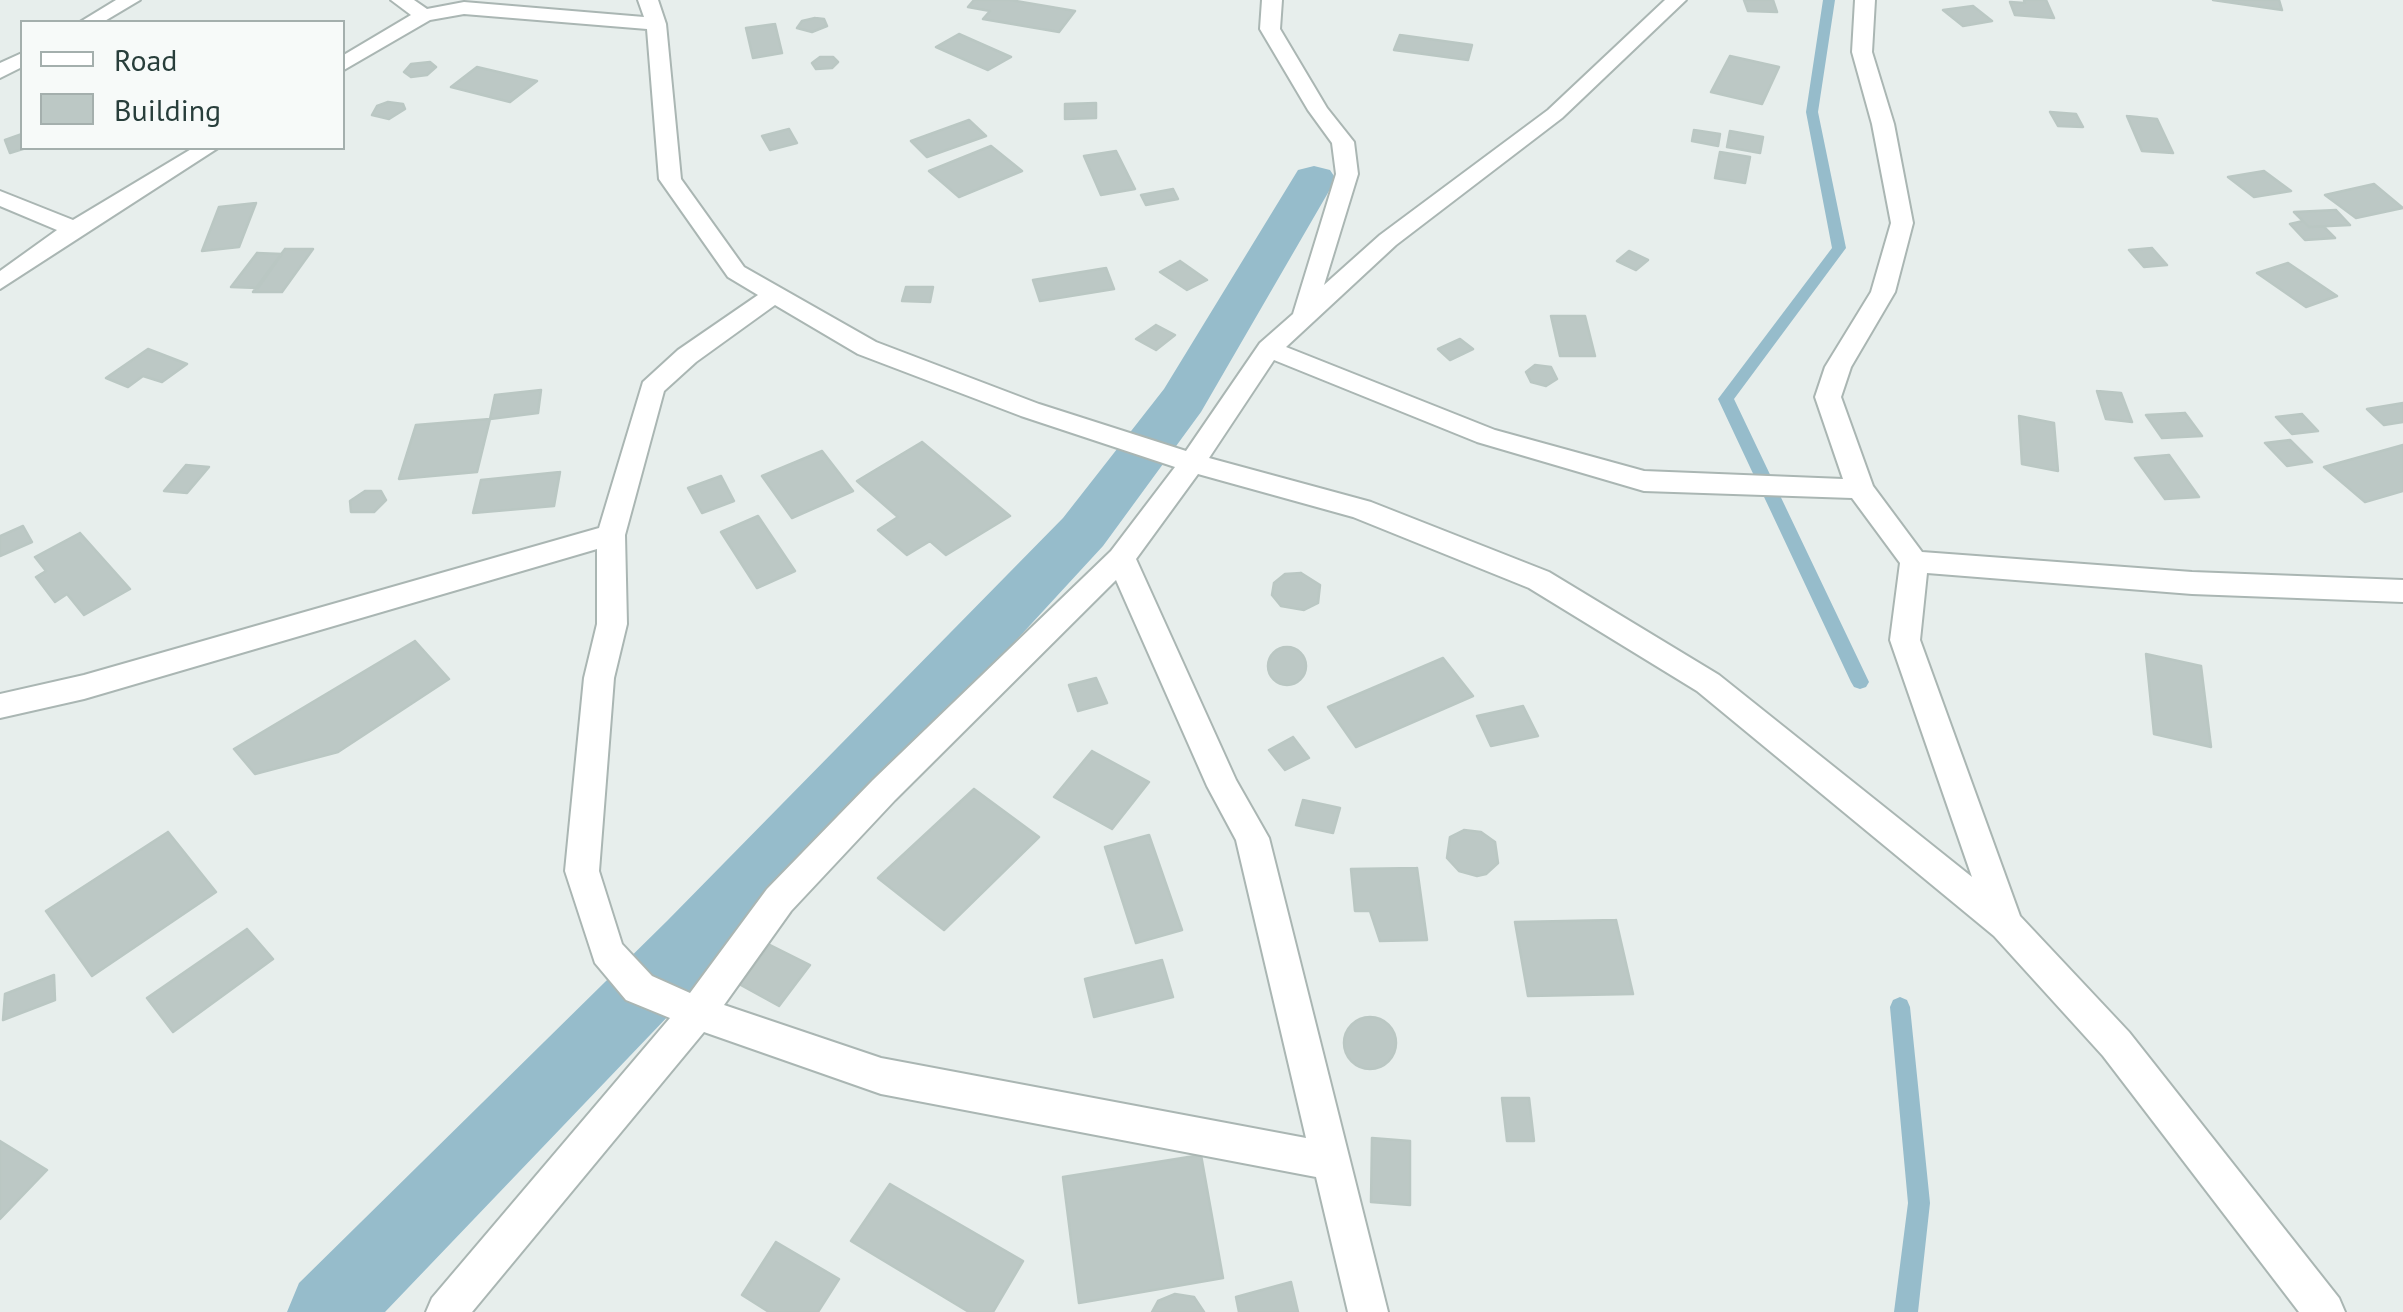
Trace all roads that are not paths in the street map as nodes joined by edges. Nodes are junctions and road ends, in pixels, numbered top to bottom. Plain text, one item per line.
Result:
1 (401, 0) edge
2 (1272, 0) edge
3 (1676, 0) edge
4 (1865, 0) edge
5 (120, 1) edge
6 (652, 12) edge
7 (424, 15) junction
8 (93, 20) edge
9 (345, 62) edge
10 (204, 150) edge
11 (0, 198) edge
12 (74, 229) junction
13 (0, 282) edge
14 (772, 296) junction
15 (1304, 312) junction
16 (1268, 348) junction
17 (1192, 462) junction
18 (1860, 489) junction
19 (611, 535) junction
20 (1121, 558) junction
21 (1914, 562) junction
22 (2403, 592) edge
23 (0, 706) edge
24 (2006, 925) junction
25 (697, 1014) junction
26 (1330, 1161) junction
27 (446, 1312) edge
28 (1368, 1312) edge
29 (2325, 1312) edge

1 - 7 street
2 - 15 street
3 - 15 street
4 - 18 street
5 - 8 street
6 - 7 street
6 - 14 street
7 - 9 street
10 - 12 street
11 - 12 street
12 - 13 street
14 - 17 street
14 - 19 street
15 - 16 street
16 - 17 street
16 - 18 street
17 - 20 street
17 - 24 street
18 - 21 street
19 - 23 street
19 - 25 street
20 - 25 street
20 - 26 street
21 - 22 street
21 - 24 street
24 - 29 street
25 - 26 street
25 - 27 street
26 - 28 street

